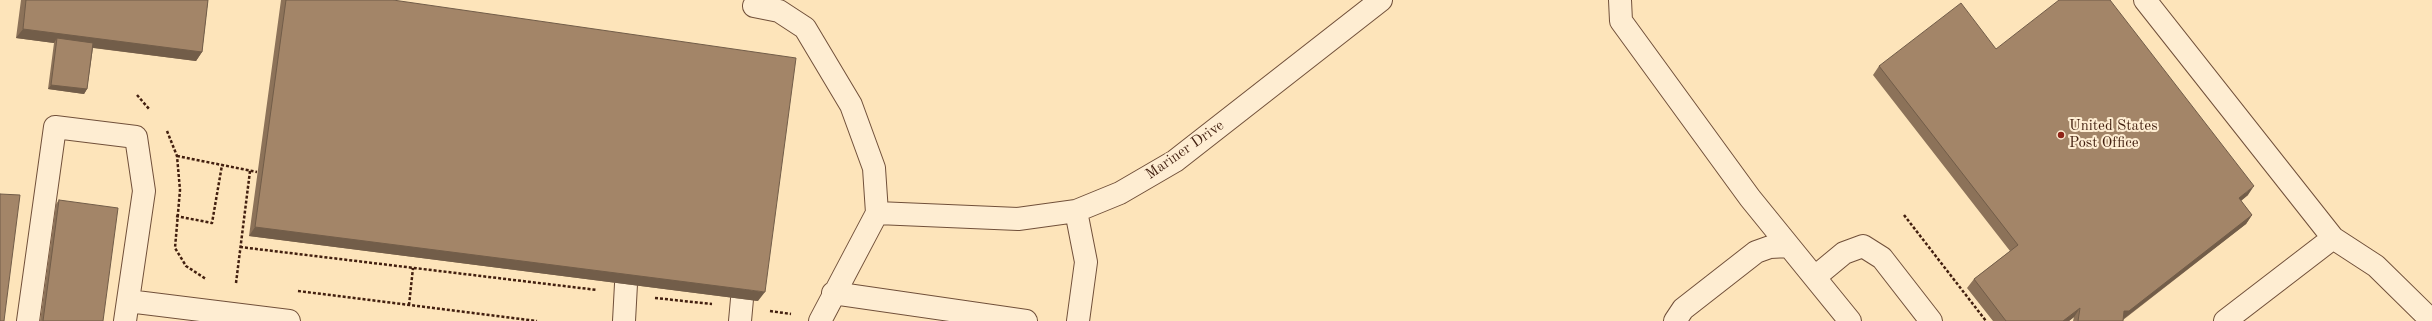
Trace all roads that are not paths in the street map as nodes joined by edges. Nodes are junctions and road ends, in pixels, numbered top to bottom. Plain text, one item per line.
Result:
1 (1381, 0) edge
2 (1620, 0) edge
3 (2145, 0) edge
4 (754, 6) dead end
5 (1076, 211) junction
6 (877, 213) junction
7 (2333, 238) junction
8 (1789, 246) junction
9 (1815, 276) junction
10 (626, 289) edge
11 (833, 293) junction
12 (126, 311) edge
13 (28, 321) edge
14 (289, 321) edge
15 (624, 321) edge
16 (820, 321) edge
17 (1026, 321) edge
18 (1078, 321) edge
19 (1674, 321) edge
20 (1850, 321) edge
21 (1931, 321) edge
22 (2225, 321) edge
23 (2432, 321) edge

1 - 5 lane, Mariner Drive
2 - 8 lane
3 - 7 lane
4 - 6 lane
5 - 6 lane, Mariner Drive
5 - 18 lane
6 - 11 lane
7 - 22 lane
7 - 23 lane
8 - 9 lane
8 - 19 lane
9 - 20 lane
9 - 21 lane
10 - 15 lane
11 - 16 lane
11 - 17 lane
12 - 13 lane
12 - 14 lane

